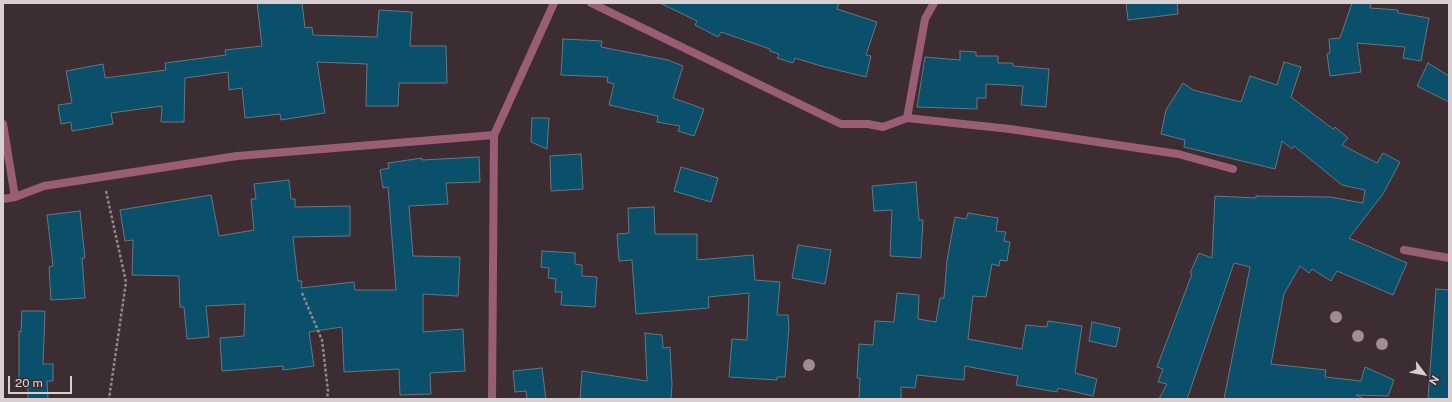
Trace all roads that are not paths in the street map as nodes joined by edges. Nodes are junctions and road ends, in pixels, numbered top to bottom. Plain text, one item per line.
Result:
1 (554, 3) edge
2 (591, 3) edge
3 (934, 3) edge
4 (907, 118) junction
5 (3, 124) edge
6 (494, 134) junction
7 (1233, 169) dead end
8 (15, 197) junction
9 (3, 199) edge
10 (1404, 250) dead end
11 (1449, 258) edge
12 (492, 399) edge

1 - 6 street
2 - 4 street
3 - 4 street
4 - 7 street
5 - 8 street
6 - 8 street
6 - 12 street
8 - 9 street
10 - 11 street

